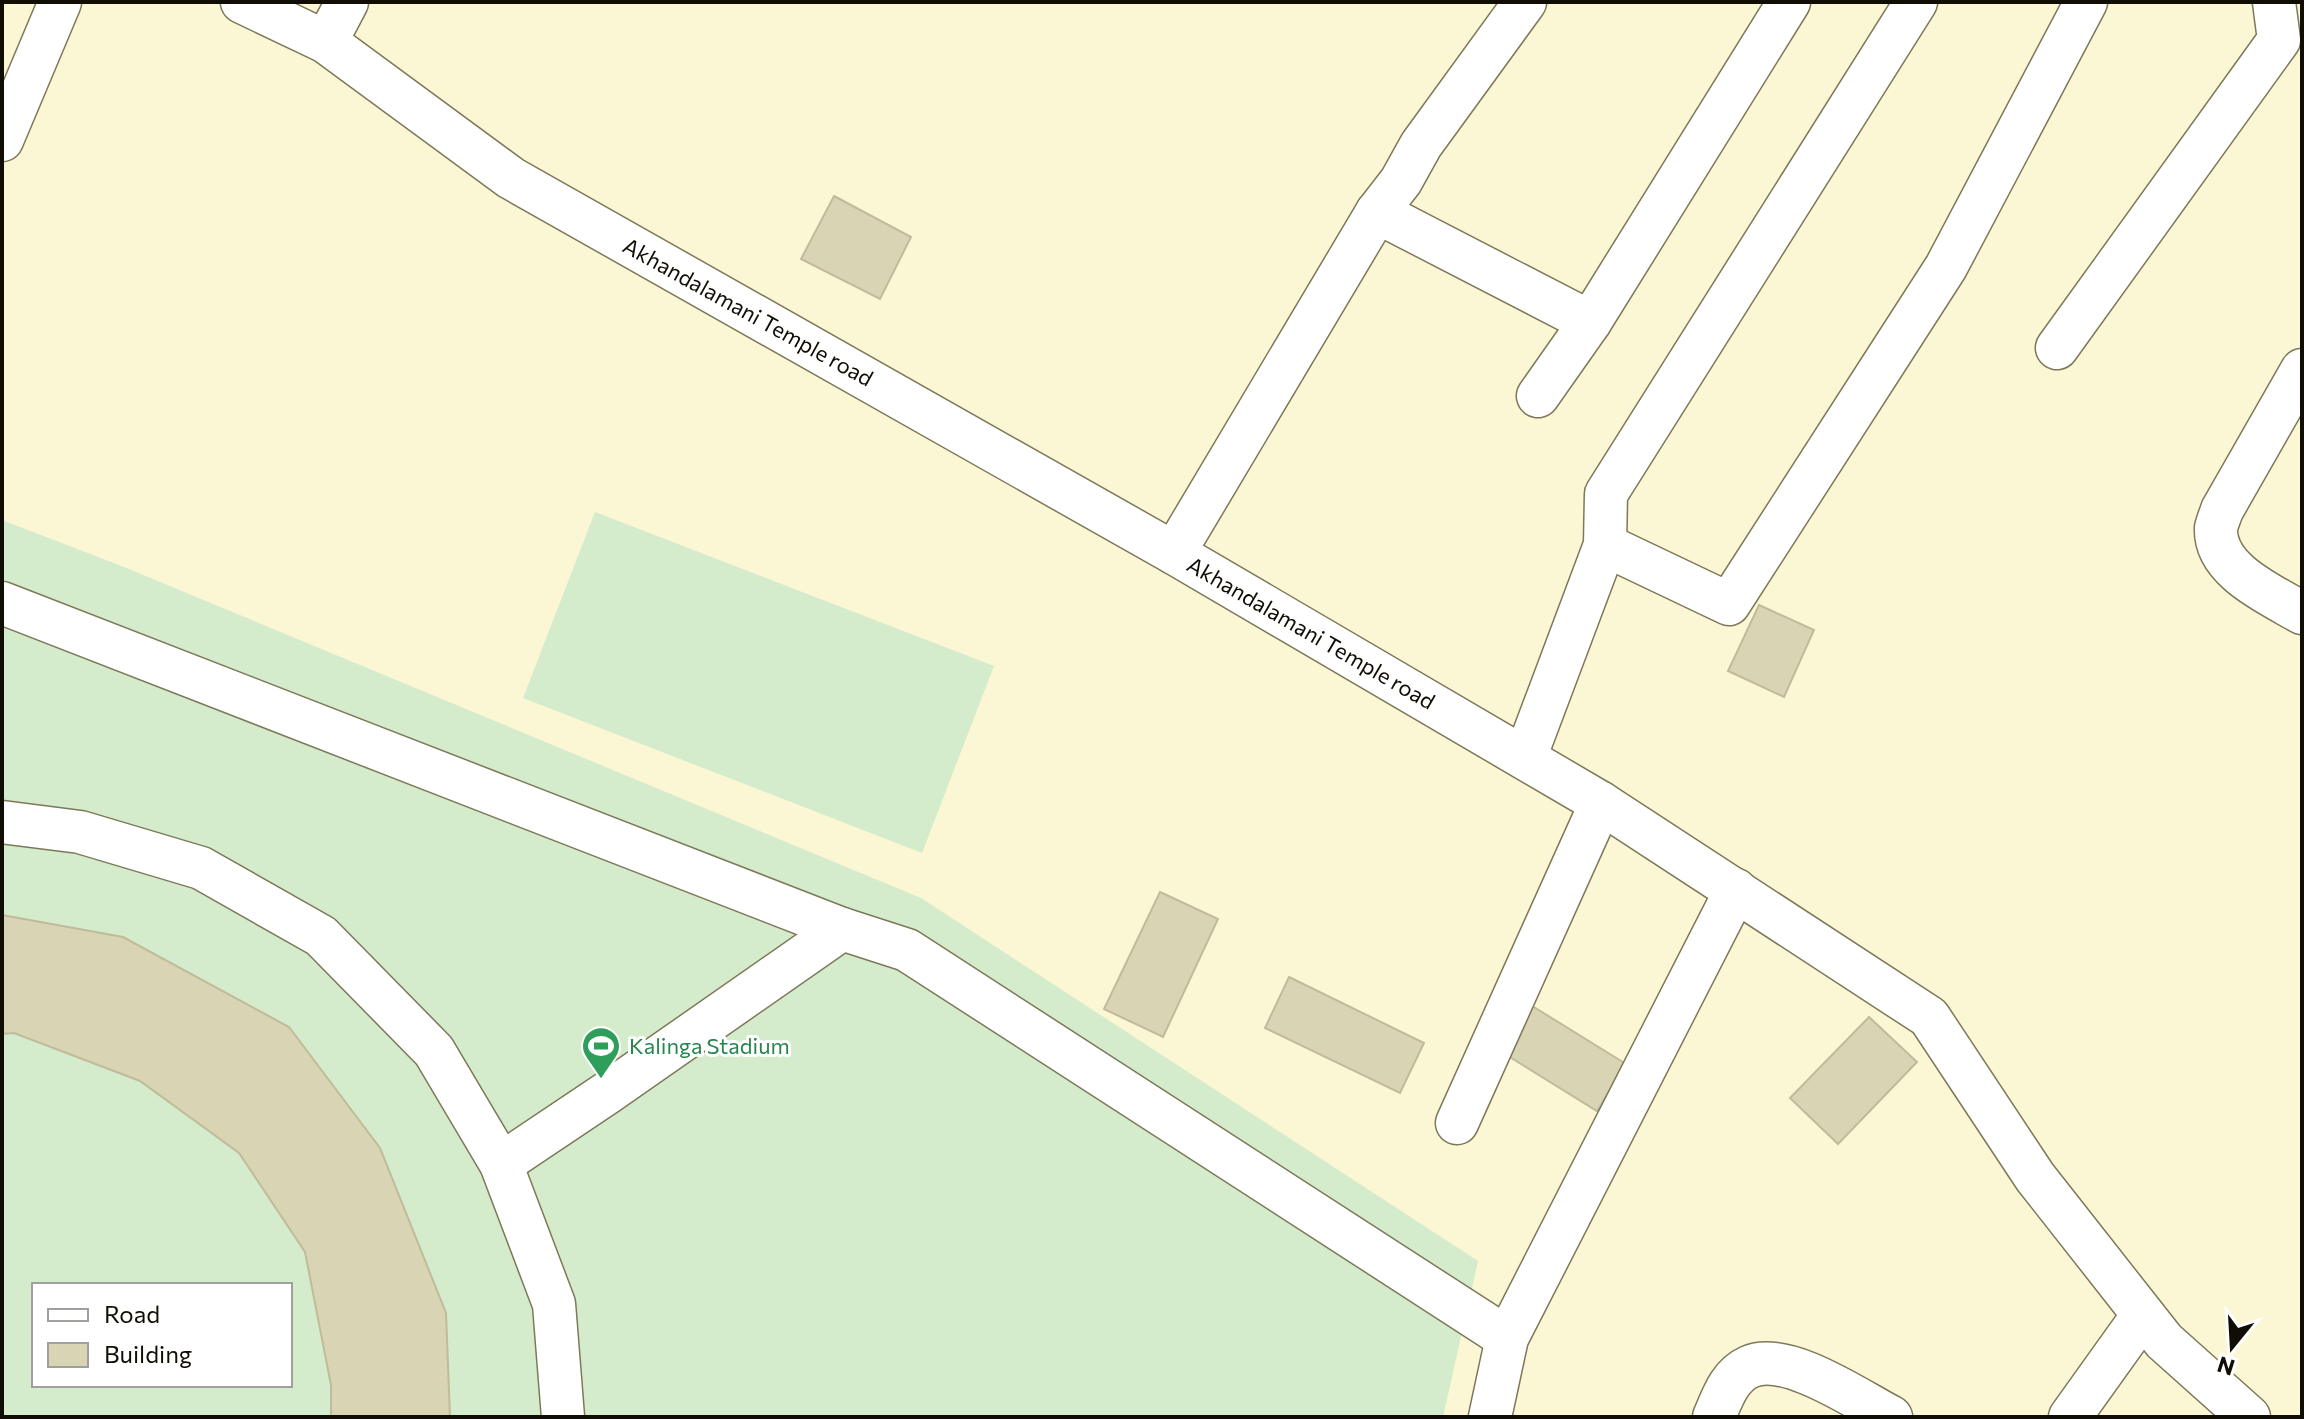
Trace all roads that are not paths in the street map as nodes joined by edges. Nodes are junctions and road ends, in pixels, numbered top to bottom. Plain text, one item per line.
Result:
1 (60, 2) edge
2 (242, 2) edge
3 (347, 2) edge
4 (1525, 2) edge
5 (1789, 2) edge
6 (1916, 2) edge
7 (2086, 2) edge
8 (2274, 2) edge
9 (326, 42) junction
10 (2, 140) edge
11 (1377, 212) junction
12 (1590, 322) junction
13 (2057, 348) dead end
14 (2302, 370) edge
15 (1538, 396) dead end
16 (1605, 545) junction
17 (1174, 553) junction
18 (2, 603) edge
19 (2302, 613) edge
20 (1525, 758) junction
21 (1601, 803) junction
22 (2, 822) edge
23 (1736, 890) junction
24 (842, 929) junction
25 (1457, 1123) dead end
26 (501, 1164) junction
27 (2143, 1315) junction
28 (1507, 1338) junction
29 (563, 1417) edge
30 (1490, 1417) edge
31 (1714, 1417) edge
32 (1891, 1417) edge
33 (2070, 1417) edge
34 (2249, 1417) edge

1 - 10 street
2 - 9 street, Akhandalamani Temple road
3 - 9 street
4 - 11 street
5 - 12 street
6 - 16 street
7 - 16 street
8 - 13 street
9 - 17 street, Akhandalamani Temple road
11 - 12 street
11 - 17 street
12 - 15 street
14 - 19 street
16 - 20 street
17 - 20 street, Akhandalamani Temple road
18 - 24 street
20 - 21 street, Akhandalamani Temple road
21 - 23 street, Akhandalamani Temple road
21 - 25 street
22 - 26 street
23 - 27 street, Akhandalamani Temple road
23 - 28 street
24 - 26 street
24 - 28 street
26 - 29 street
27 - 33 street
27 - 34 street, Akhandalamani Temple road
28 - 30 street
31 - 32 street

